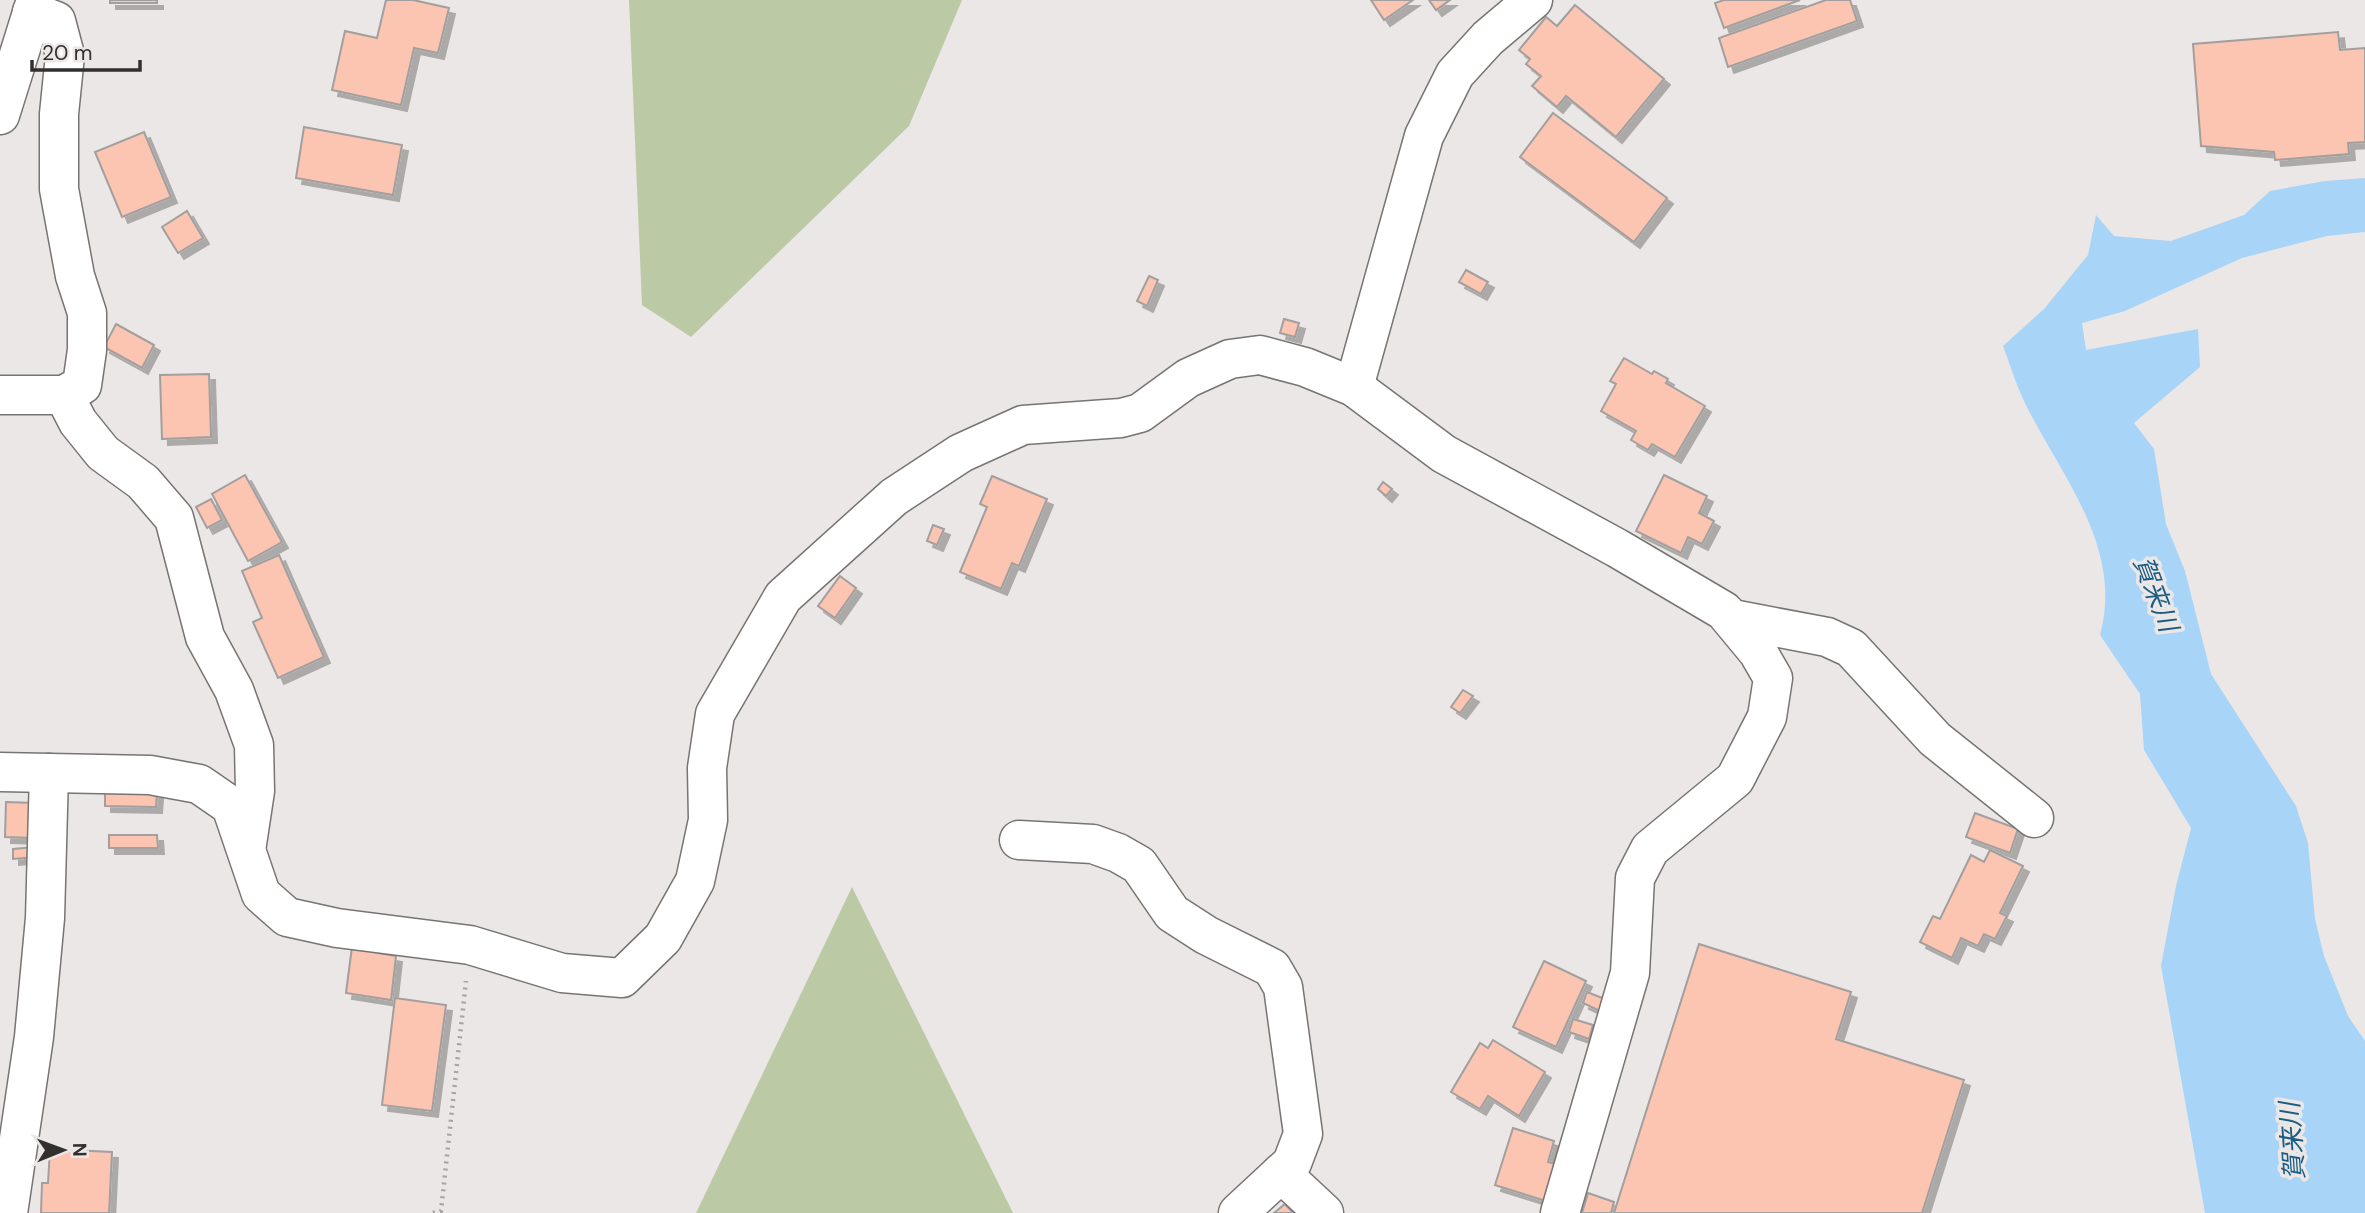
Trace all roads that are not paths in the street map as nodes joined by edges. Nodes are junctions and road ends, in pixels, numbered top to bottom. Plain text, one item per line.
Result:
1 (1533, 0) edge
2 (34, 6) edge
3 (0, 115) edge
4 (1354, 387) junction
5 (0, 395) edge
6 (64, 395) junction
7 (1732, 619) junction
8 (0, 772) edge
9 (48, 773) junction
10 (2034, 818) dead end
11 (1019, 840) dead end
12 (247, 846) junction
13 (1281, 1173) junction
14 (8, 1213) edge
15 (1238, 1213) edge
16 (1324, 1213) edge
17 (1560, 1213) edge

1 - 4 street
2 - 3 street
2 - 6 street
4 - 7 street
4 - 12 street
5 - 6 street
6 - 12 street
7 - 10 street
7 - 17 street
8 - 9 street
9 - 12 street
9 - 14 street
11 - 13 street
13 - 15 street
13 - 16 street

